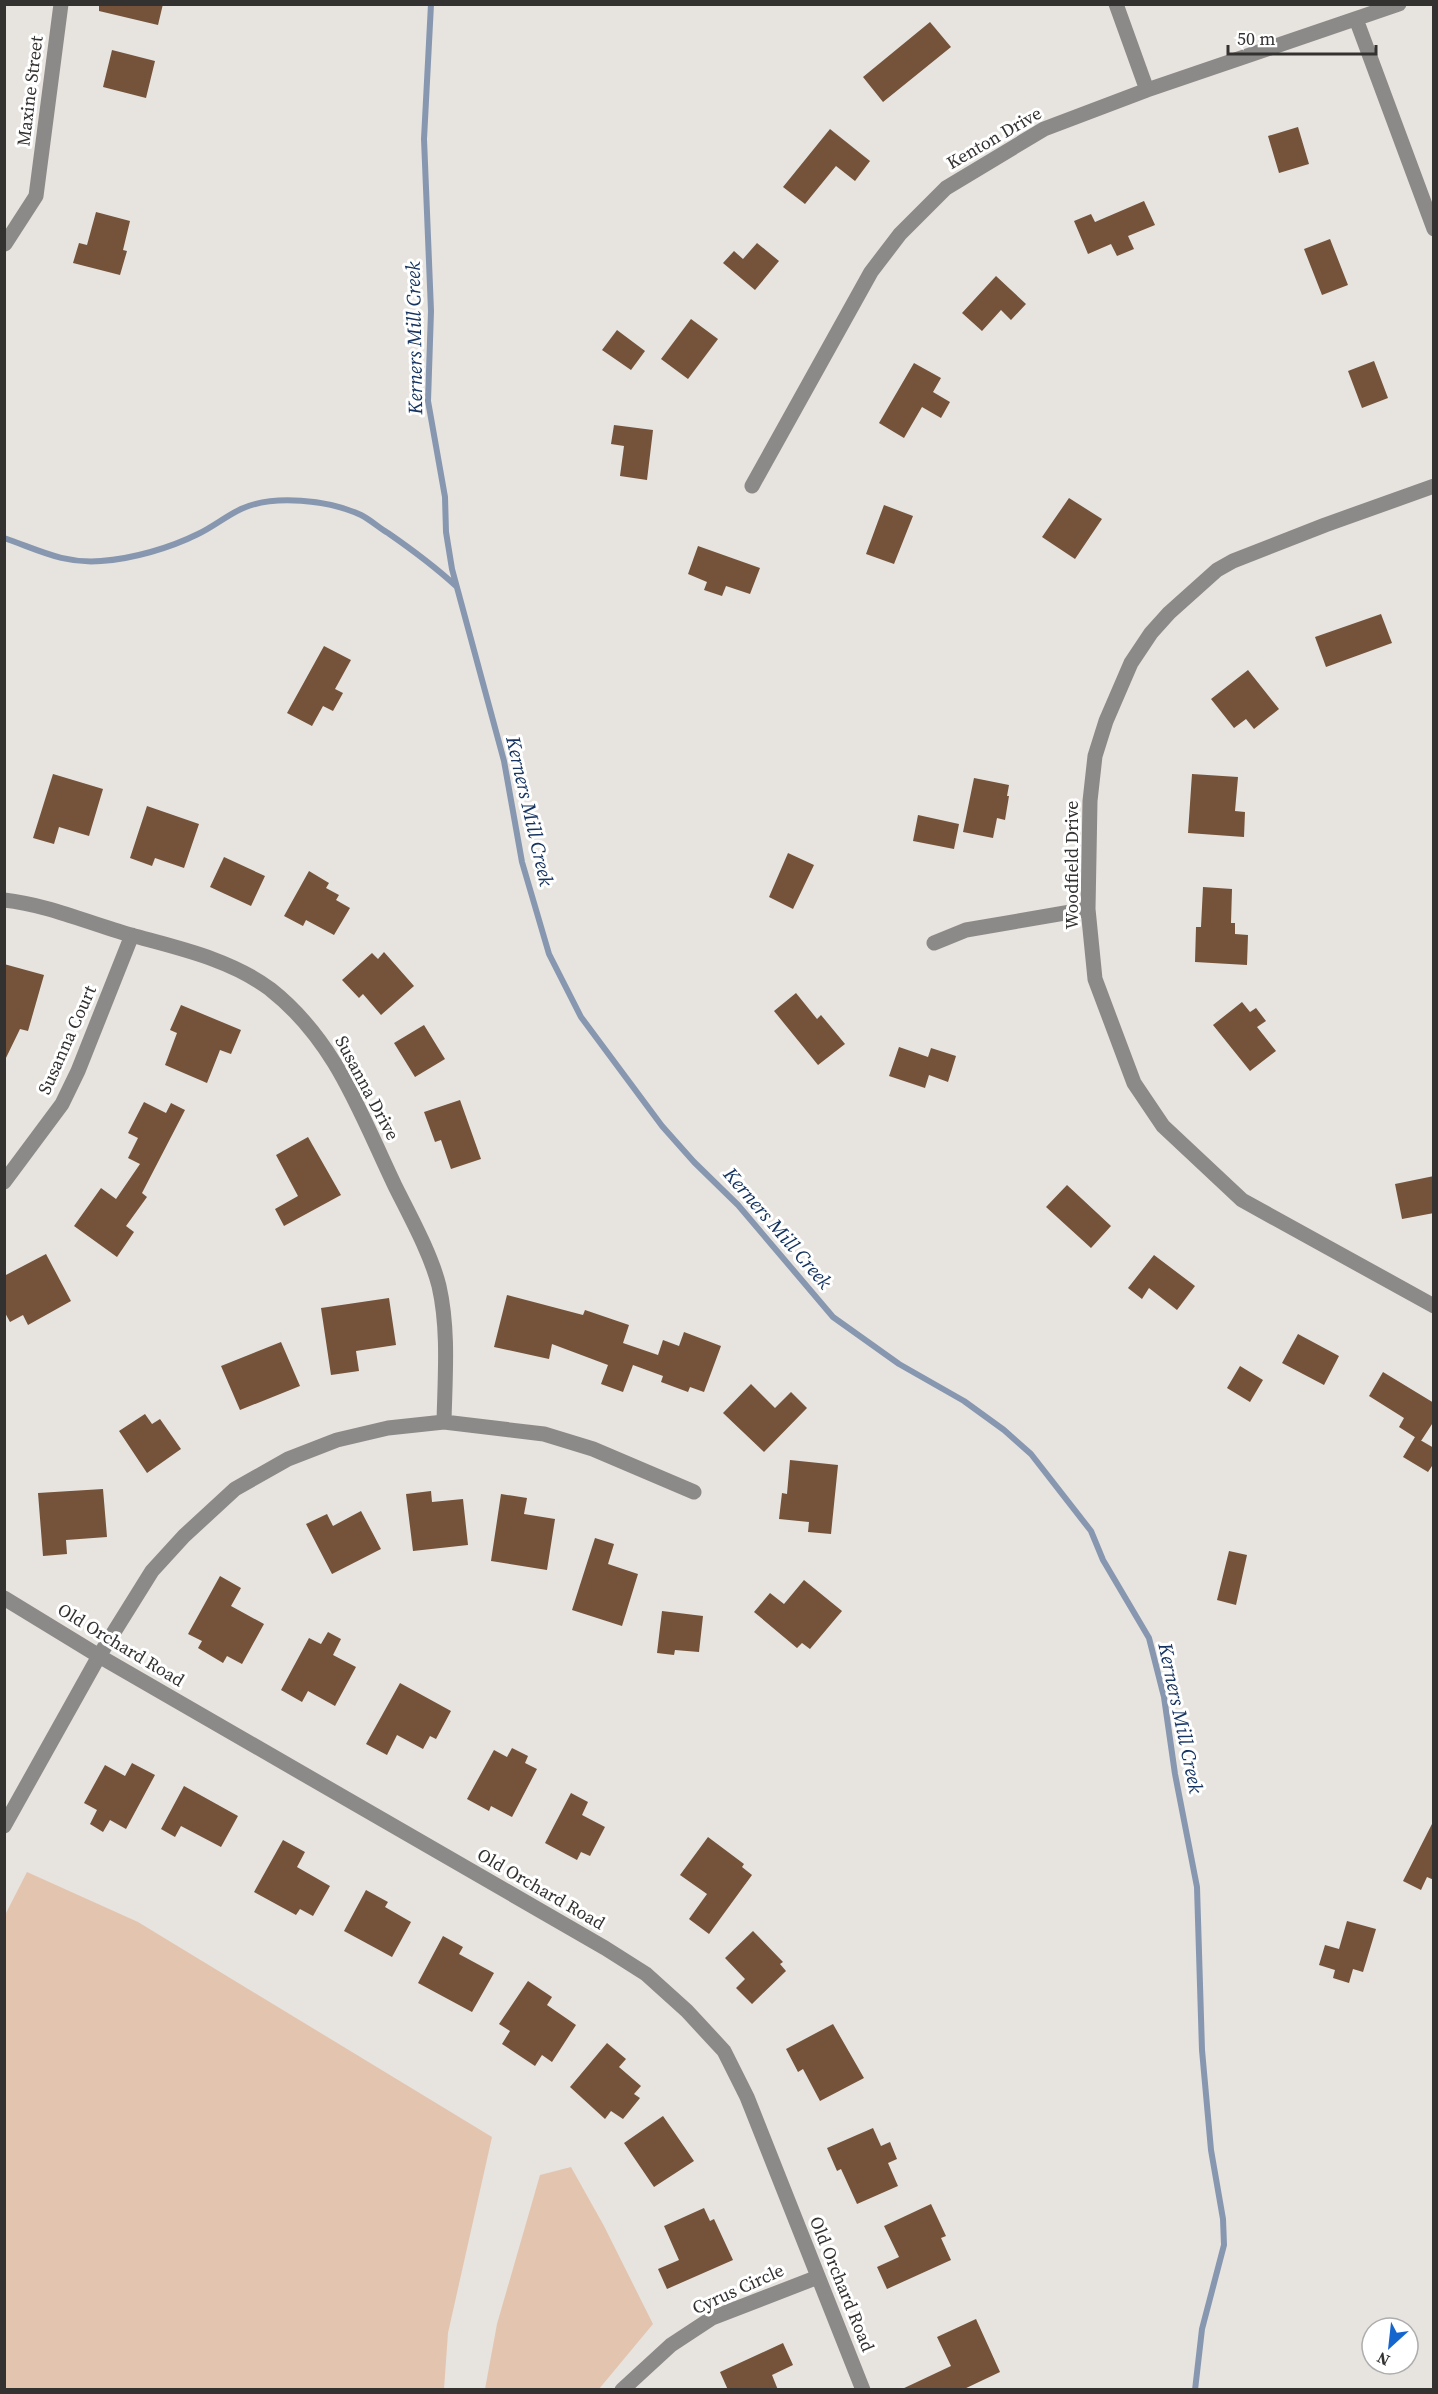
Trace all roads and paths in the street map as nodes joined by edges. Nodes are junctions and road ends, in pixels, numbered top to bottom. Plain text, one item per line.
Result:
1 (61, 4) edge
2 (1116, 4) edge
3 (1399, 4) edge
4 (1356, 20) junction
5 (1147, 90) junction
6 (1434, 229) edge
7 (5, 244) edge
8 (752, 486) dead end
9 (1434, 486) edge
10 (4, 900) edge
11 (1088, 909) junction
12 (132, 935) junction
13 (934, 943) dead end
14 (4, 1182) edge
15 (1434, 1306) edge
16 (444, 1422) junction
17 (694, 1492) dead end
18 (4, 1598) edge
19 (99, 1656) junction
20 (4, 1826) edge
21 (818, 2277) junction
22 (622, 2390) edge
23 (863, 2390) edge

1 - 7 street, Maxine Street
2 - 5 street
3 - 4 street, Kenton Drive
4 - 5 street, Kenton Drive
4 - 6 street
5 - 8 street, Kenton Drive
9 - 11 street, Woodfield Drive
10 - 12 street, Susanna Drive
11 - 13 street
11 - 15 street, Woodfield Drive
12 - 14 street, Susanna Court
12 - 16 street, Susanna Drive
16 - 17 street
16 - 19 street
18 - 19 street, Old Orchard Road
19 - 20 street
19 - 21 street, Old Orchard Road
21 - 22 street, Cyrus Circle
21 - 23 street, Old Orchard Road

